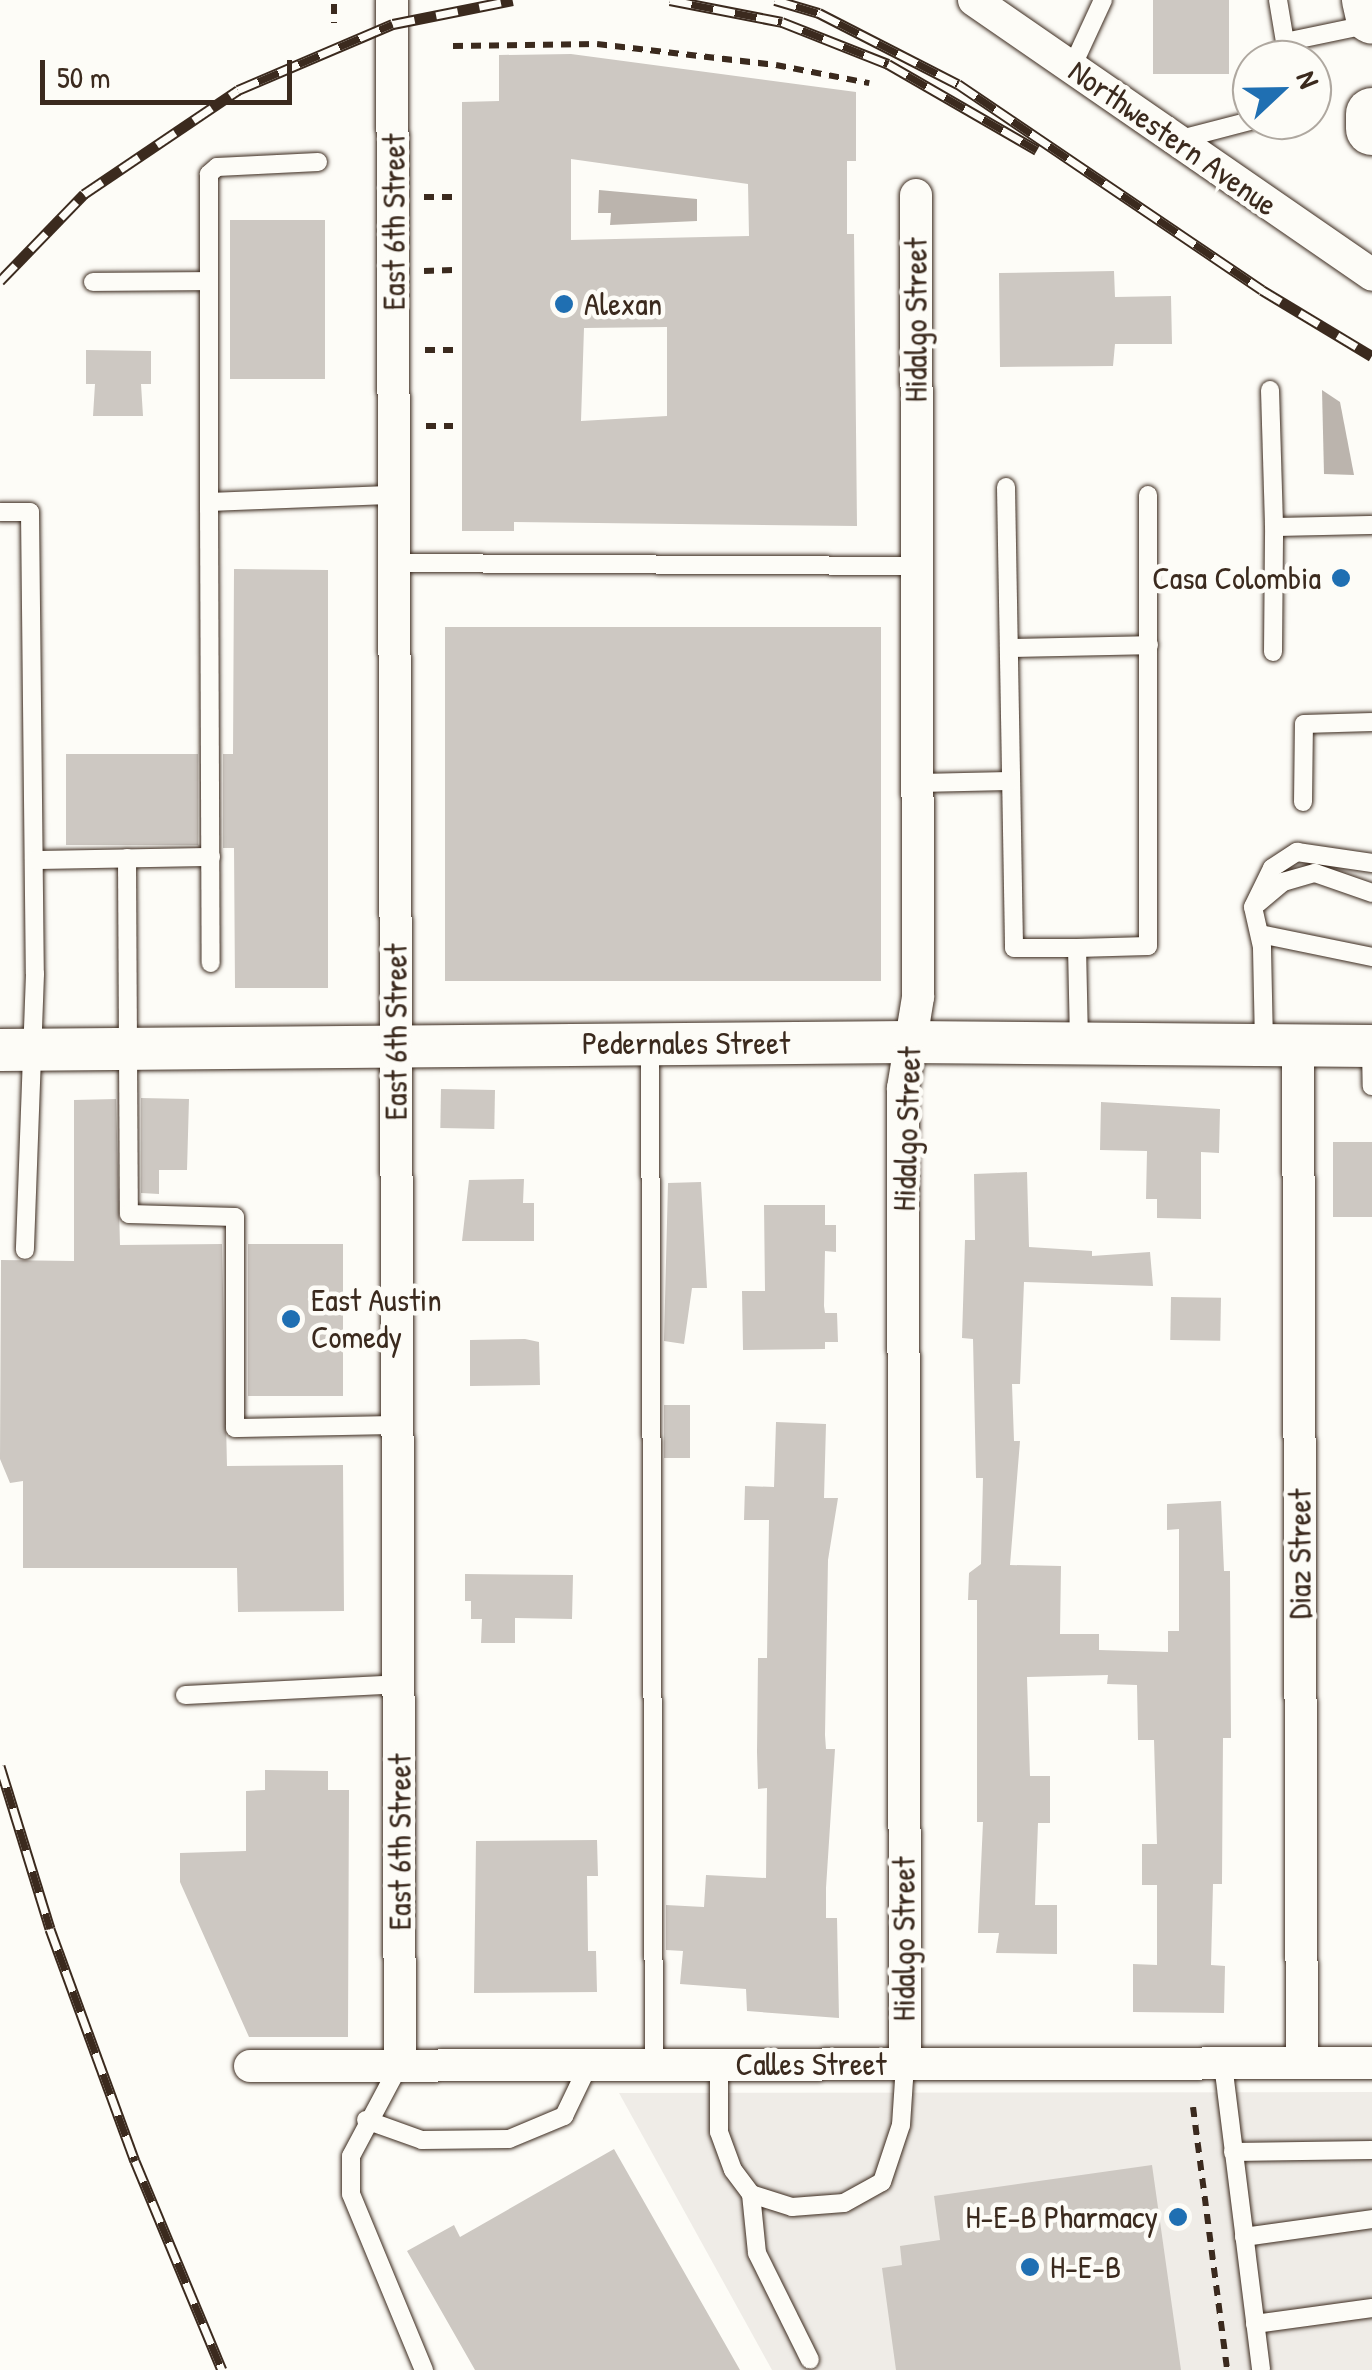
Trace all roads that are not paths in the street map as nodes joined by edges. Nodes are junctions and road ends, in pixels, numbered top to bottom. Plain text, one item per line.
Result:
1 (392, 0) edge
2 (974, 0) edge
3 (1103, 0) edge
4 (1278, 0) edge
5 (1368, 0) edge
6 (1372, 21) edge
7 (1284, 40) edge
8 (1318, 40) edge
9 (1072, 67) junction
10 (1372, 114) edge
11 (1232, 126) edge
12 (1372, 129) edge
13 (1176, 140) junction
14 (318, 162) dead end
15 (916, 195) dead end
16 (1372, 276) edge
17 (208, 281) junction
18 (93, 282) dead end
19 (1270, 390) dead end
20 (1006, 487) dead end
21 (395, 495) junction
22 (1148, 496) dead end
23 (209, 502) junction
24 (0, 512) edge
25 (1372, 525) edge
26 (1274, 527) junction
27 (395, 563) junction
28 (917, 566) junction
29 (1149, 645) junction
30 (1009, 648) junction
31 (1273, 652) dead end
32 (1372, 722) edge
33 (1011, 782) junction
34 (918, 783) junction
35 (1303, 802) dead end
36 (211, 857) junction
37 (126, 858) junction
38 (34, 860) junction
39 (1372, 862) edge
40 (1372, 893) edge
41 (1254, 906) junction
42 (1260, 934) junction
43 (1077, 948) junction
44 (1372, 958) edge
45 (211, 963) dead end
46 (908, 1042) junction
47 (1078, 1043) junction
48 (650, 1044) junction
49 (1281, 1044) junction
50 (396, 1046) junction
51 (1371, 1046) edge
52 (126, 1049) junction
53 (17, 1050) edge
54 (1372, 1086) edge
55 (25, 1250) dead end
56 (398, 1424) junction
57 (399, 1684) junction
58 (185, 1695) dead end
59 (400, 2064) junction
60 (589, 2064) junction
61 (654, 2064) junction
62 (719, 2064) junction
63 (904, 2064) junction
64 (1222, 2064) junction
65 (1302, 2064) junction
66 (1372, 2064) edge
67 (250, 2066) dead end
68 (366, 2120) junction
69 (1372, 2150) edge
70 (1233, 2152) junction
71 (751, 2194) junction
72 (1372, 2220) edge
73 (1244, 2236) junction
74 (1372, 2308) edge
75 (1255, 2324) junction
76 (810, 2360) dead end
77 (424, 2370) edge
78 (1261, 2370) edge

1 - 21 street, East 6th Street
2 - 9 street, Northwestern Avenue
3 - 9 lane
4 - 7 lane
5 - 6 main road
6 - 8 lane
9 - 13 street, Northwestern Avenue
10 - 12 main road
11 - 13 lane
13 - 16 street, Northwestern Avenue
14 - 17 lane
15 - 28 street, Hidalgo Street
17 - 18 lane
17 - 23 lane
19 - 26 lane
20 - 30 lane
21 - 23 lane
21 - 27 street, East 6th Street
22 - 29 lane
23 - 36 lane
24 - 38 lane
25 - 26 lane
26 - 31 lane
27 - 28 lane
27 - 50 street, East 6th Street
28 - 34 street, Hidalgo Street
29 - 30 lane
29 - 43 lane
30 - 33 lane
32 - 35 lane
33 - 34 lane
33 - 43 lane
34 - 46 street, Hidalgo Street
36 - 37 lane
36 - 45 lane
37 - 38 lane
37 - 52 lane
38 - 53 lane
39 - 41 lane
40 - 41 lane
41 - 42 lane
42 - 44 lane
42 - 49 lane
43 - 47 lane
46 - 47 street, Pedernales Street
46 - 48 street, Pedernales Street
46 - 63 street, Hidalgo Street
47 - 49 street, Pedernales Street
48 - 50 street, Pedernales Street
48 - 61 lane
49 - 51 street, Pedernales Street
49 - 65 street, Diaz Street
50 - 52 street, Pedernales Street
50 - 56 street, East 6th Street
51 - 54 lane
52 - 53 street, Pedernales Street
52 - 56 lane
53 - 55 lane
56 - 57 street, East 6th Street
57 - 58 lane
57 - 59 street, East 6th Street
59 - 60 street, Calles Street
59 - 67 street, Calles Street
59 - 68 lane
60 - 61 street, Calles Street
60 - 68 lane
61 - 62 street, Calles Street
62 - 63 street, Calles Street
62 - 71 lane
63 - 64 street, Calles Street
63 - 71 lane
64 - 65 street, Calles Street
64 - 70 lane
65 - 66 street, Calles Street
68 - 77 lane
69 - 70 lane
70 - 73 lane
71 - 76 lane
72 - 73 lane
73 - 75 lane
74 - 75 lane
75 - 78 lane

